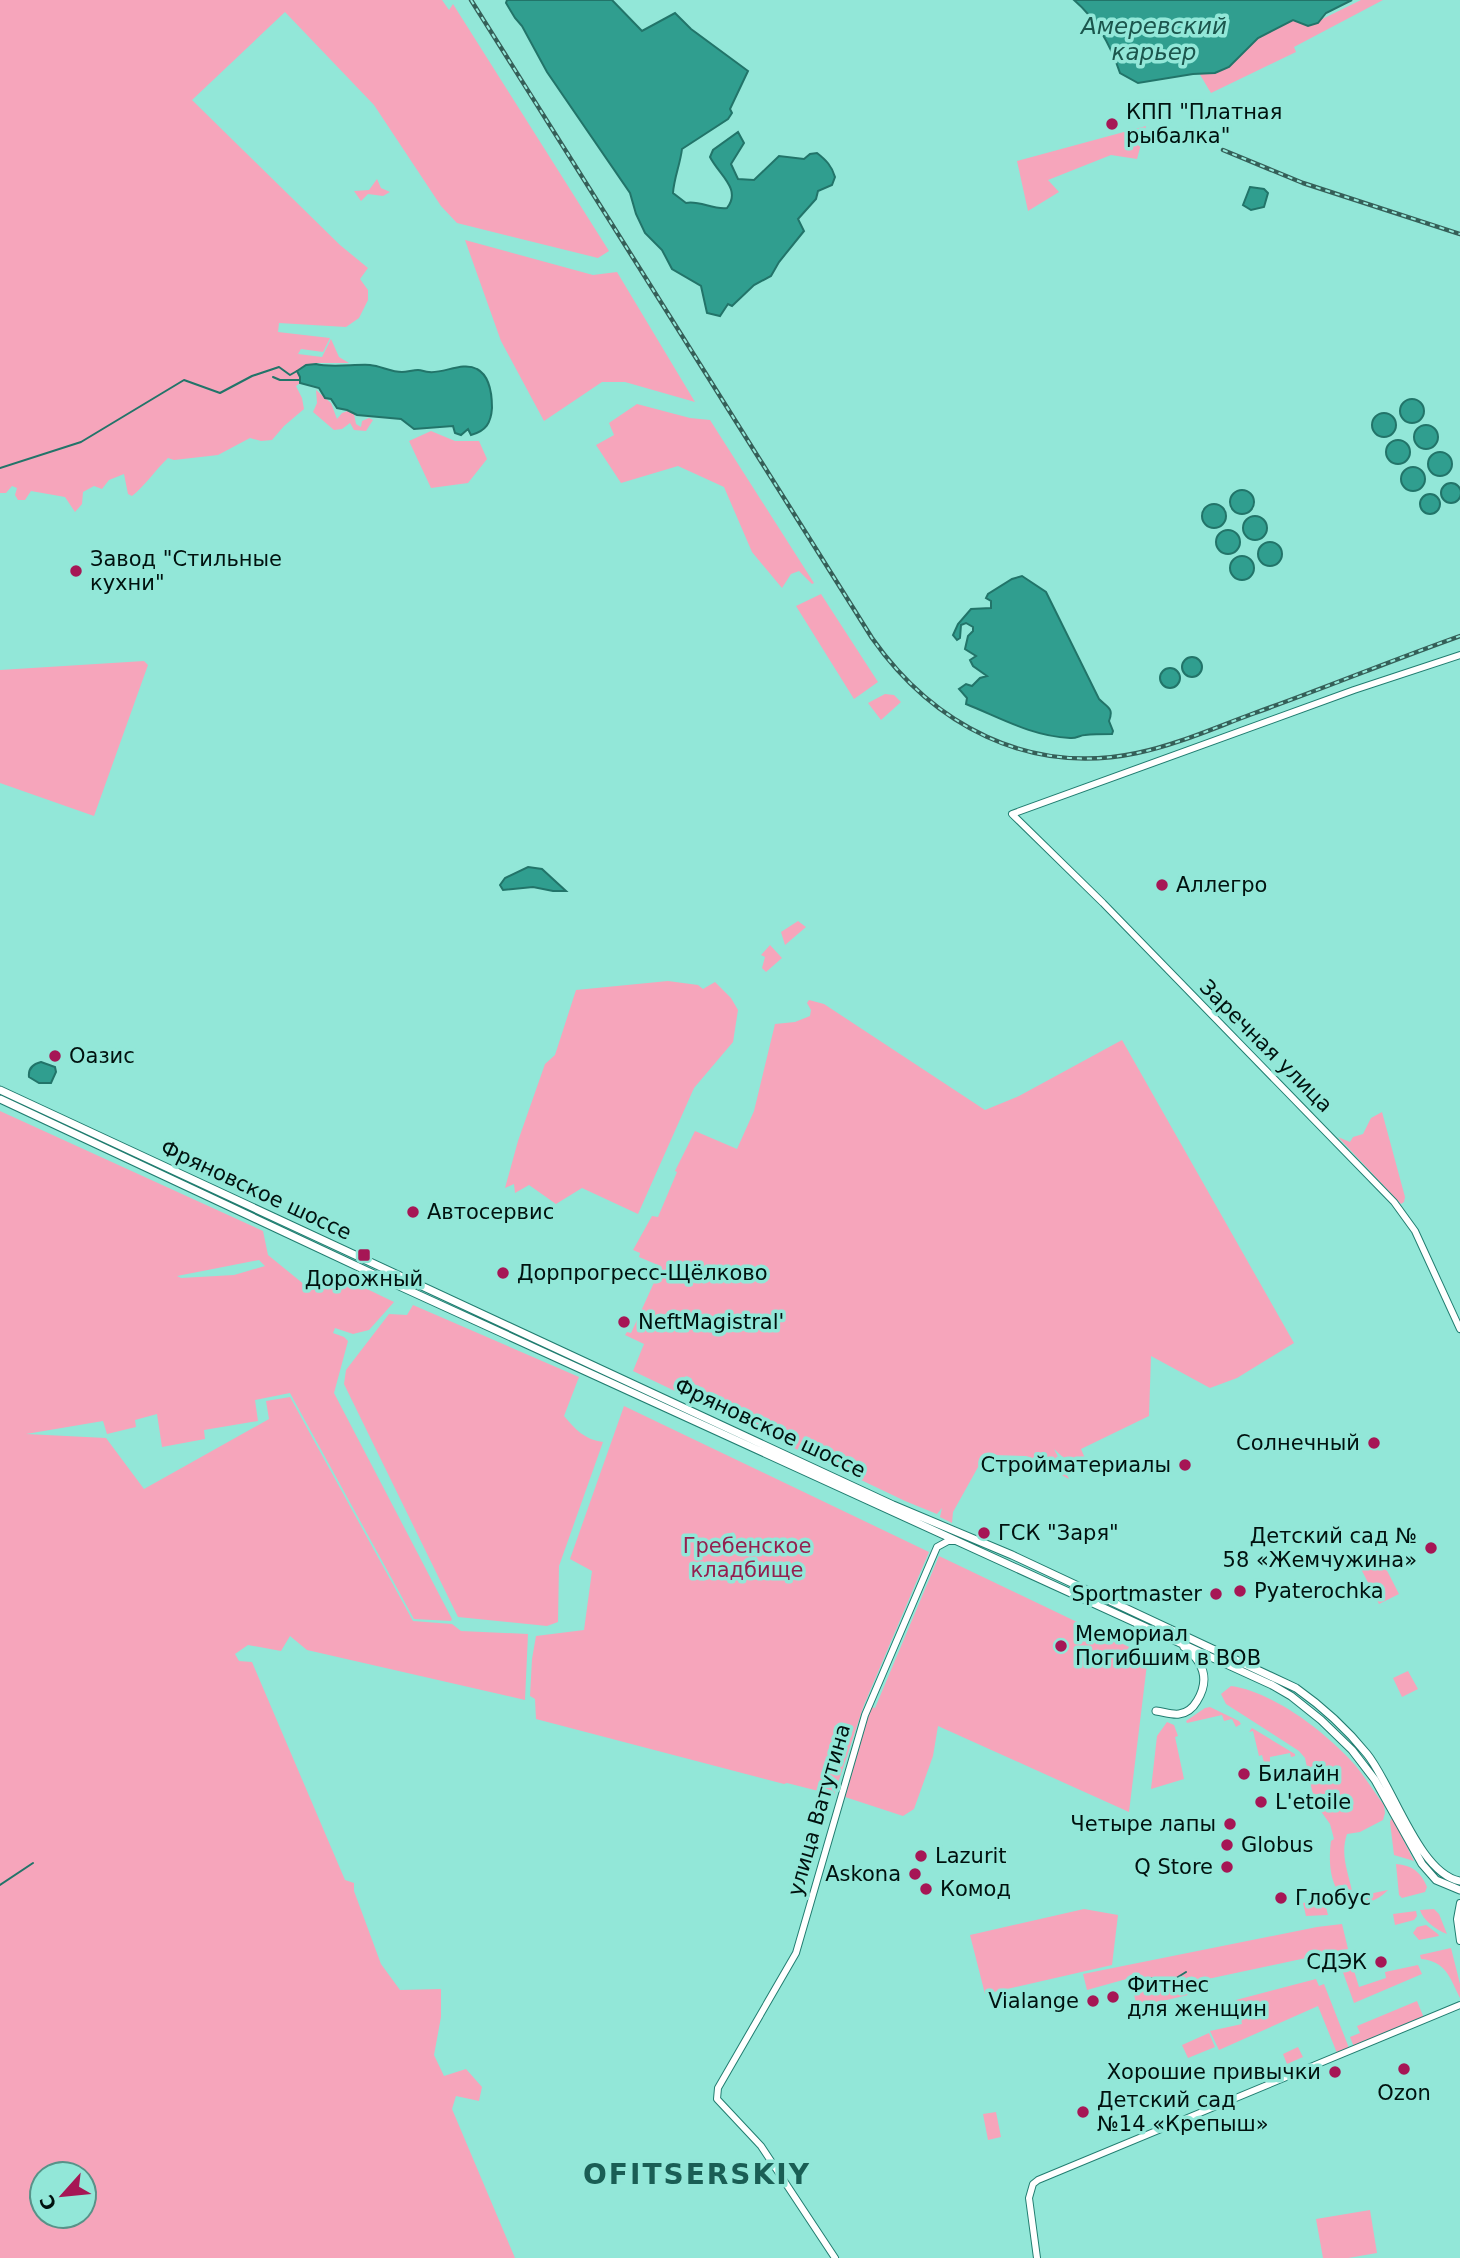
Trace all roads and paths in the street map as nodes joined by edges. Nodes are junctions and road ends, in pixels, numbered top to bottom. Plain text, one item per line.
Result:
1 (1460, 655) edge
2 (0, 1090) edge
3 (0, 1099) edge
4 (1460, 1329) edge
5 (934, 1531) junction
6 (958, 1541) junction
7 (937, 1547) junction
8 (1166, 1635) junction
9 (1156, 1711) dead end
10 (1458, 1881) edge
11 (1460, 1890) edge
12 (1460, 1903) edge
13 (1460, 1941) edge
14 (1460, 2005) edge
15 (835, 2258) edge
16 (1037, 2258) edge

1 - 4 street, Заречная улица
2 - 10 main road, Фряновское шоссе
3 - 5 main road, Фряновское шоссе
5 - 6 main road, Фряновское шоссе
5 - 7 street
6 - 7 street
6 - 8 main road, Фряновское шоссе
7 - 15 street, улица Ватутина
8 - 9 main road
8 - 11 main road, Фряновское шоссе
12 - 13 street
14 - 16 street

